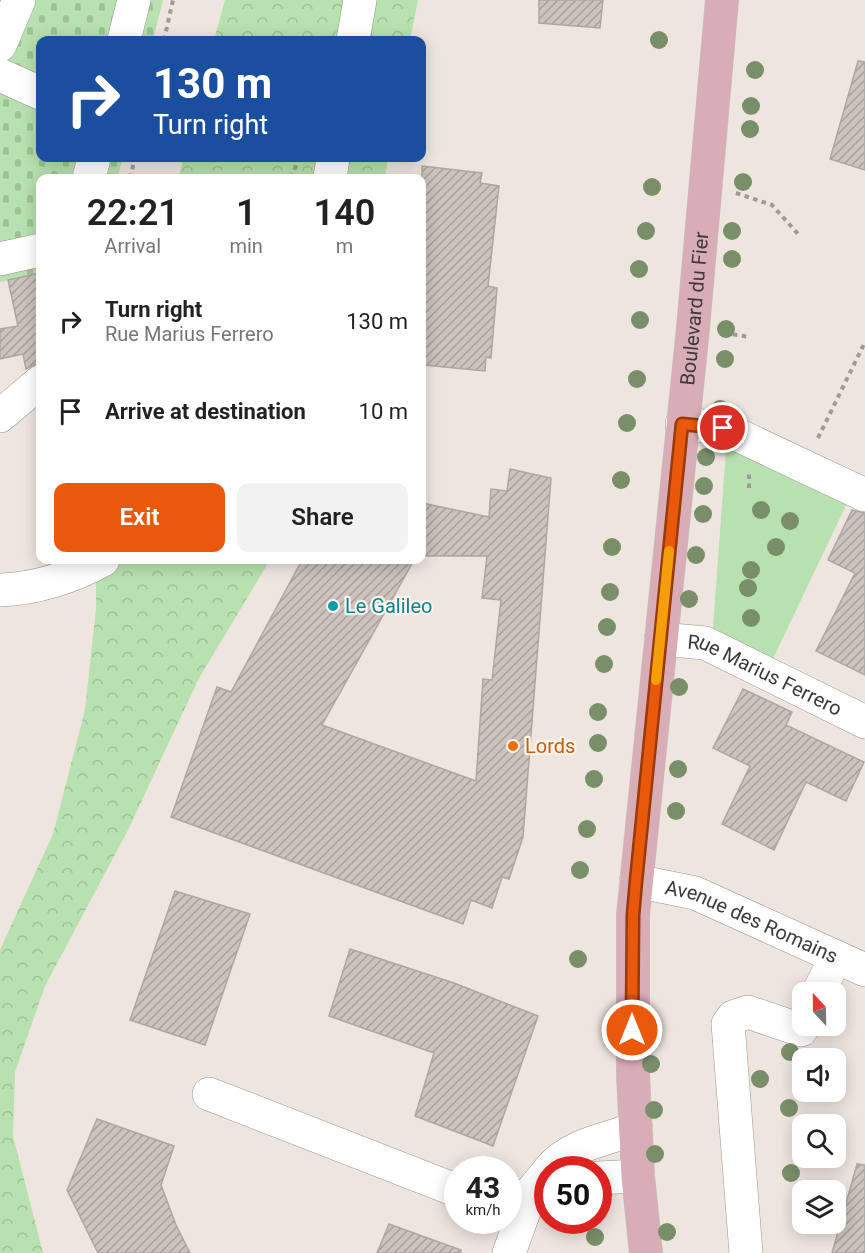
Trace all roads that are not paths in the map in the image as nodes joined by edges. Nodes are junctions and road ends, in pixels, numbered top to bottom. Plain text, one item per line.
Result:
1 (19, 0) edge
2 (134, 0) edge
3 (360, 0) edge
4 (720, 3) edge
5 (125, 36) edge
6 (354, 36) edge
7 (0, 45) edge
8 (0, 75) edge
9 (36, 91) edge
10 (36, 251) edge
11 (0, 259) edge
12 (36, 385) edge
13 (0, 416) edge
14 (682, 424) junction
15 (865, 495) edge
16 (95, 564) edge
17 (0, 590) edge
18 (661, 639) junction
19 (865, 722) edge
20 (636, 881) junction
21 (836, 957) junction
22 (865, 970) edge
23 (824, 982) edge
24 (792, 1027) edge
25 (209, 1094) dead end
26 (636, 1129) junction
27 (563, 1156) edge
28 (638, 1176) junction
29 (612, 1177) edge
30 (444, 1186) edge
31 (534, 1196) edge
32 (522, 1215) edge
33 (646, 1253) edge
34 (746, 1253) edge

1 - 7 street
2 - 5 street
3 - 6 street
4 - 14 main road, Boulevard du Fier
8 - 9 street
10 - 11 street
12 - 13 street
14 - 15 street
14 - 18 main road, Boulevard du Fier
16 - 17 street
18 - 19 street, Rue Marius Ferrero
18 - 20 main road, Boulevard du Fier
20 - 21 street, Avenue des Romains
20 - 26 main road, Boulevard du Fier
21 - 22 street, Avenue des Romains
21 - 23 street
24 - 34 street
25 - 30 street
26 - 27 street
26 - 28 main road, Boulevard du Fier
28 - 29 street
28 - 33 main road, Boulevard du Fier
31 - 32 street

